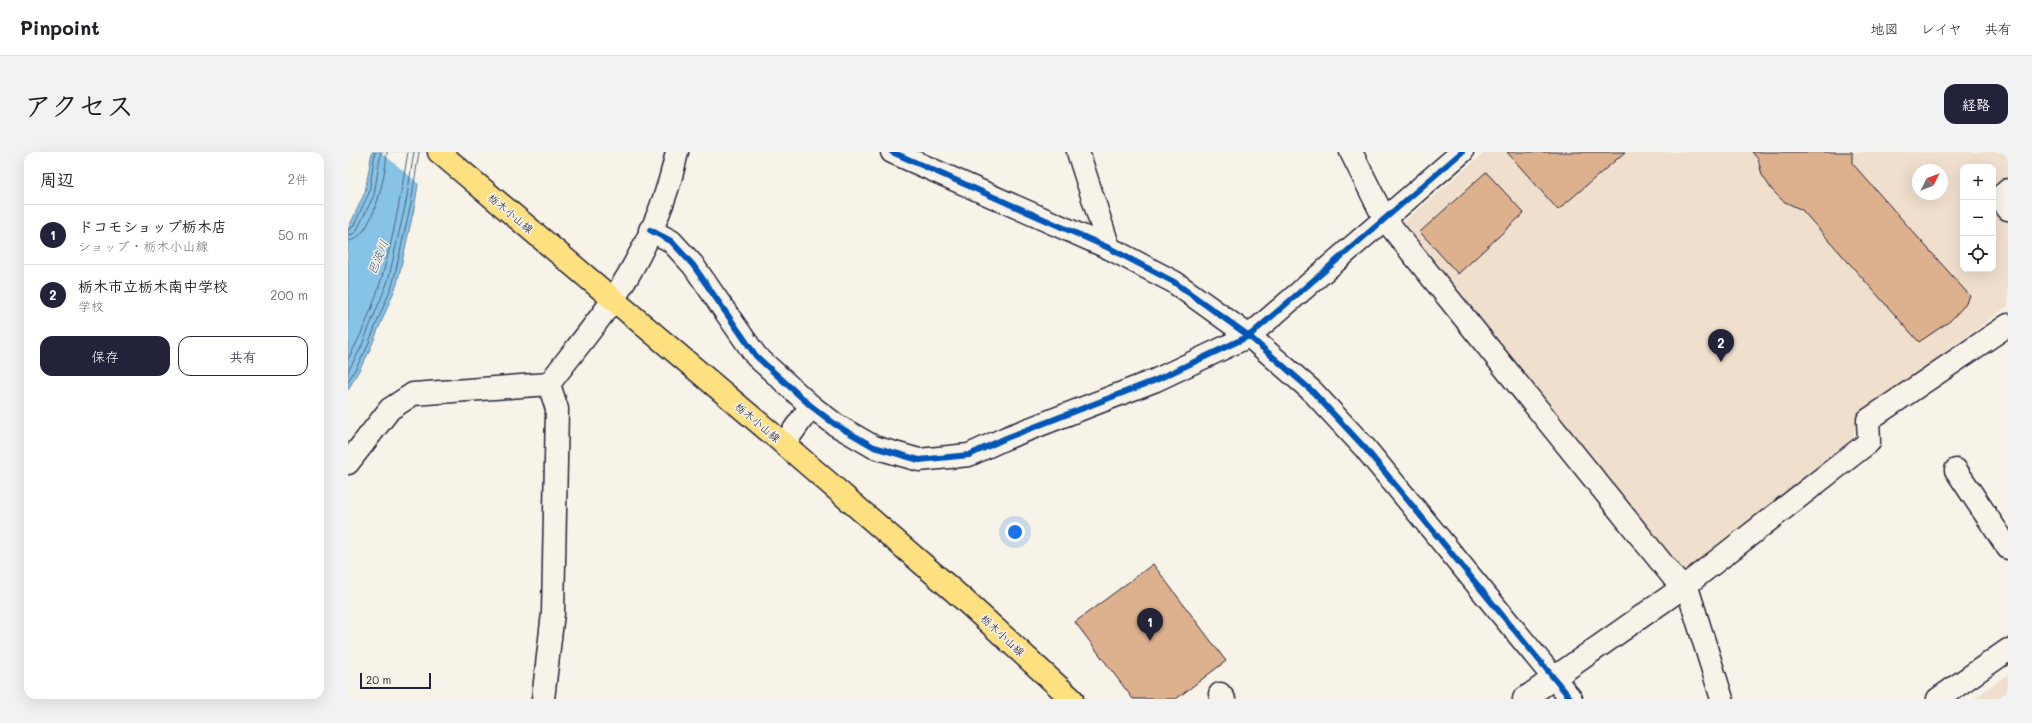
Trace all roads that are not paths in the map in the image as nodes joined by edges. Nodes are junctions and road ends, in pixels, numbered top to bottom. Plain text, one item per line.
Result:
1 (439, 152) edge
2 (677, 152) edge
3 (892, 152) edge
4 (1078, 152) edge
5 (1351, 152) edge
6 (1462, 152) edge
7 (2008, 190) edge
8 (2008, 209) edge
9 (1384, 218) junction
10 (650, 230) junction
11 (1109, 248) junction
12 (612, 300) junction
13 (2008, 325) edge
14 (1249, 336) junction
15 (549, 384) junction
16 (811, 406) junction
17 (784, 444) junction
18 (348, 464) edge
19 (1956, 470) dead end
20 (2008, 548) edge
21 (1684, 586) junction
22 (2008, 650) edge
23 (1555, 678) junction
24 (543, 699) edge
25 (1072, 699) edge
26 (1524, 699) edge
27 (1571, 699) edge
28 (1722, 699) edge
29 (1938, 699) edge

1 - 12 main road, 栃木小山線
2 - 10 street
3 - 11 street
4 - 11 street
5 - 9 street
6 - 9 street
7 - 8 street
9 - 14 street
9 - 21 street
10 - 12 street
10 - 16 street
11 - 14 street
12 - 15 street
12 - 17 main road, 栃木小山線
13 - 21 street
14 - 16 street
14 - 23 street
15 - 18 street
15 - 24 street
16 - 17 street
17 - 25 main road, 栃木小山線
19 - 20 street
21 - 23 street
21 - 28 street
22 - 29 street
23 - 26 street
23 - 27 street

